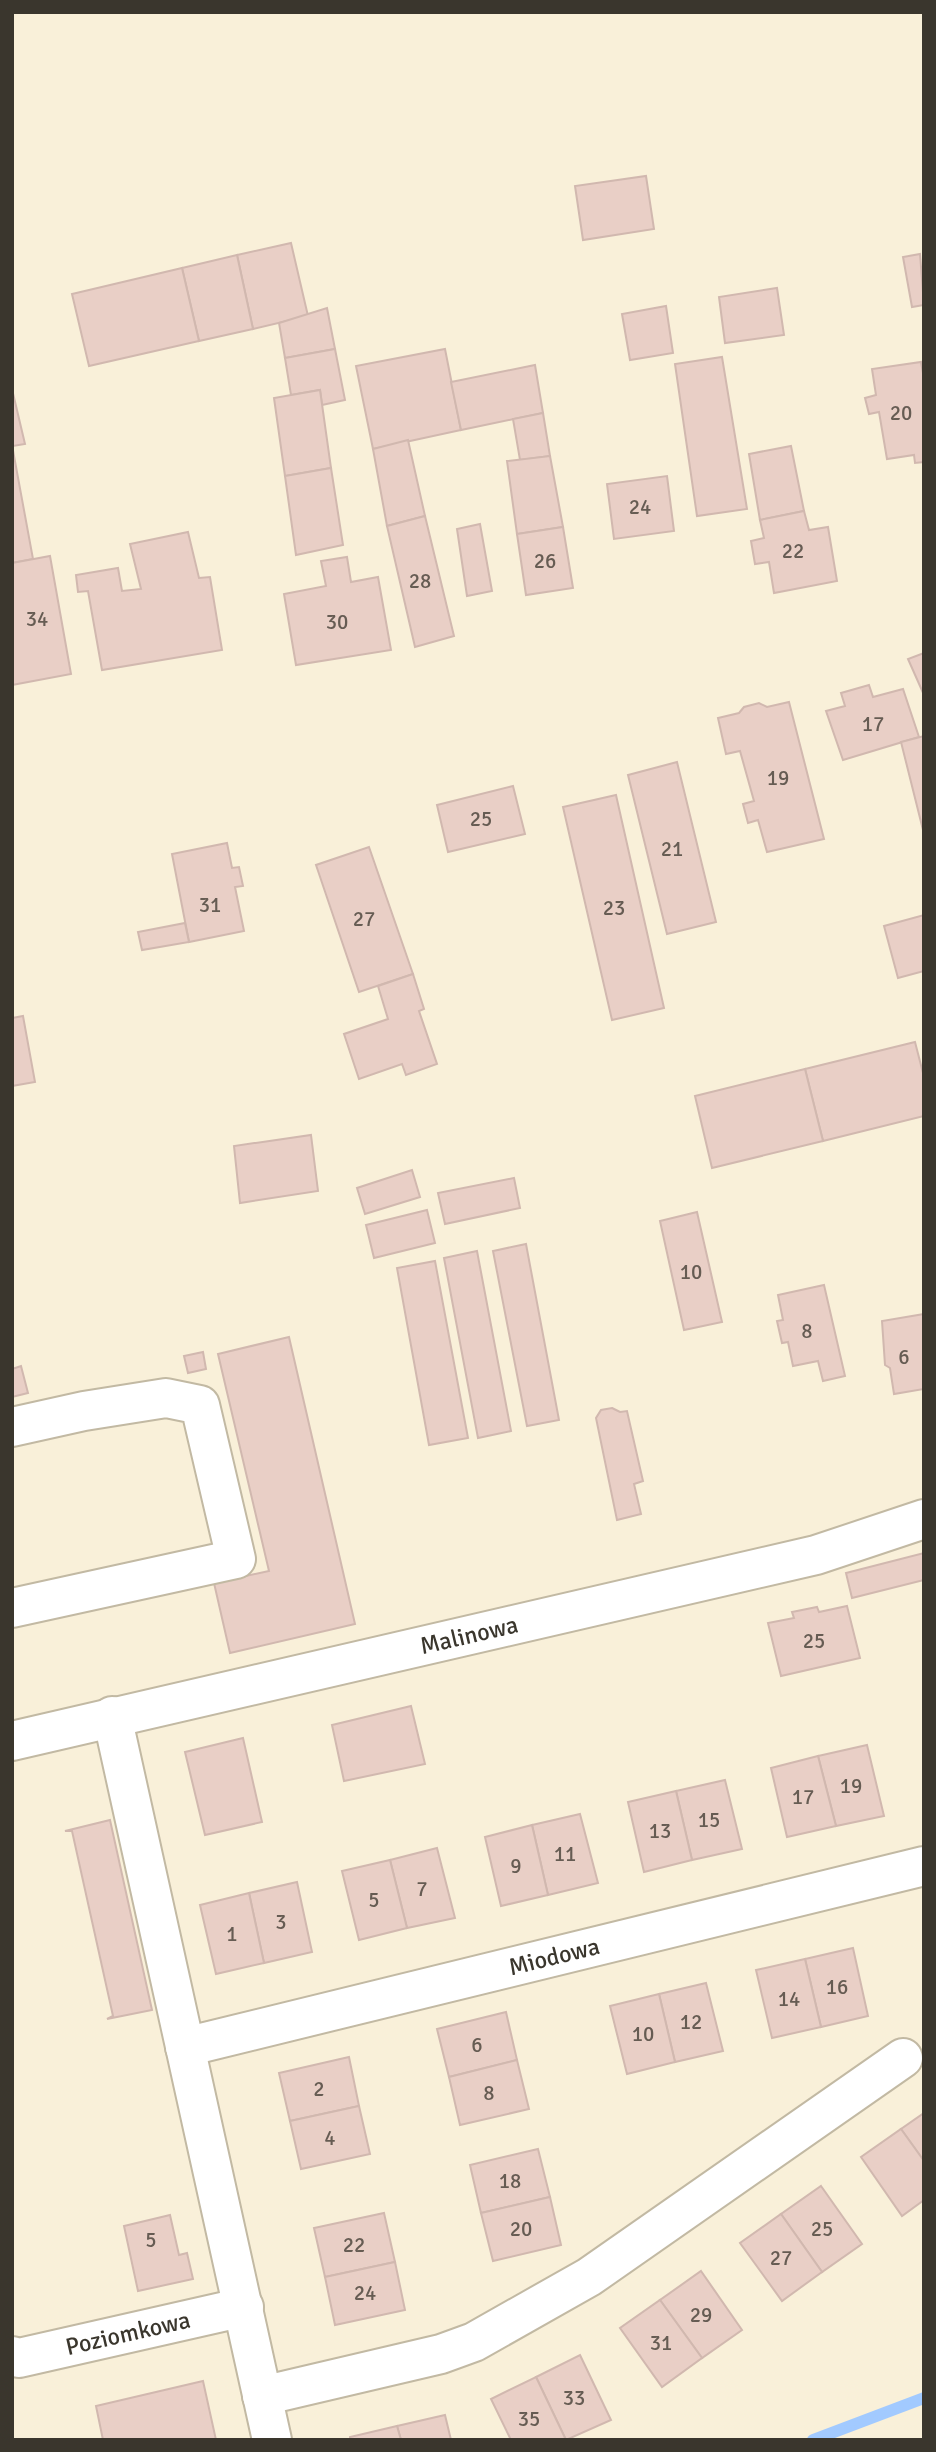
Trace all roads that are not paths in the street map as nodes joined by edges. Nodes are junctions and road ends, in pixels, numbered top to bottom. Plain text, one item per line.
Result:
1 (12, 1427) edge
2 (924, 1519) edge
3 (12, 1608) edge
4 (113, 1716) junction
5 (12, 1741) edge
6 (924, 1866) edge
7 (185, 2047) junction
8 (903, 2058) dead end
9 (244, 2307) junction
10 (12, 2356) edge
11 (262, 2396) junction
12 (272, 2440) edge

1 - 3 street
2 - 4 street, Malinowa
4 - 5 street, Malinowa
4 - 7 street
6 - 7 street, Miodowa
7 - 9 street
8 - 11 street
9 - 10 street, Poziomkowa
9 - 11 street
11 - 12 street

